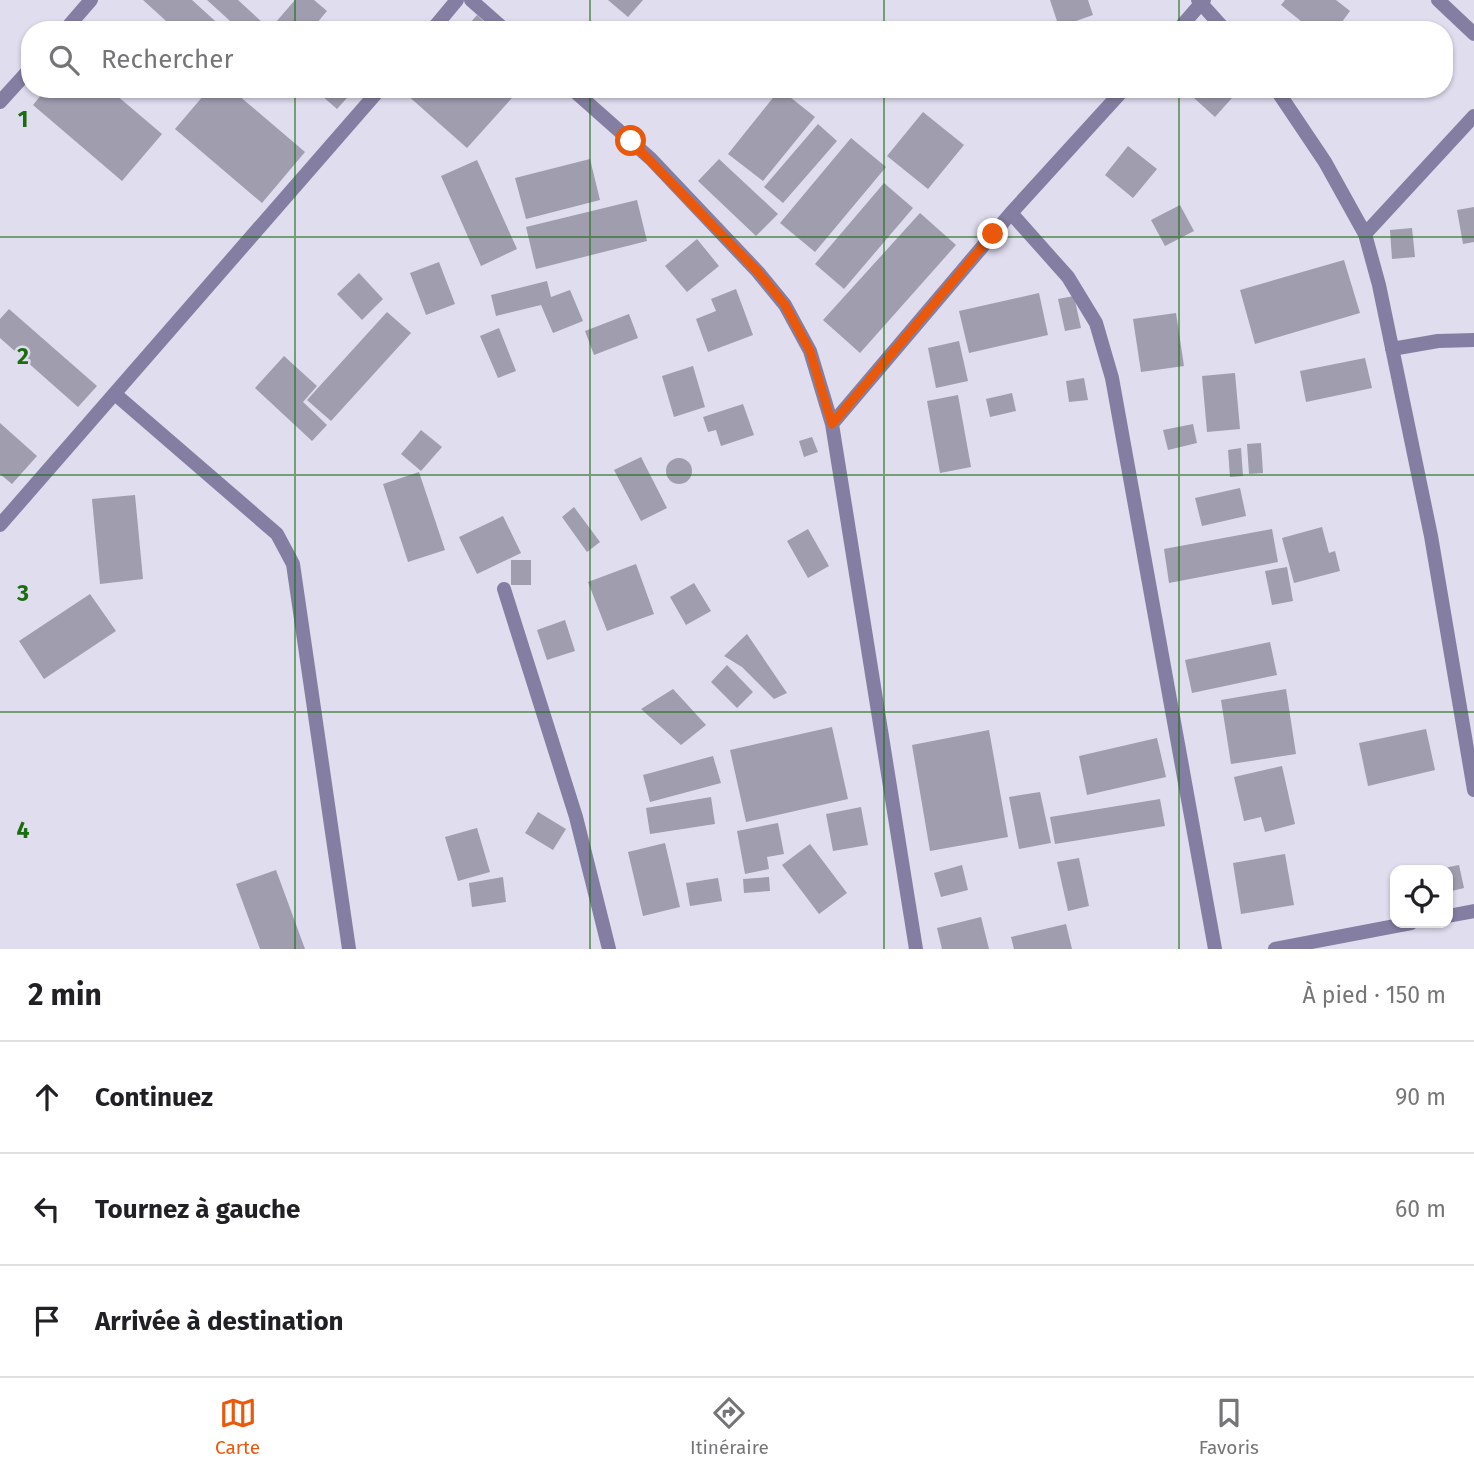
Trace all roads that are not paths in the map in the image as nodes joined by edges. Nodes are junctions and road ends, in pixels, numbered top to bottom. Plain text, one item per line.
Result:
1 (91, 0) edge
2 (457, 0) edge
3 (471, 0) edge
4 (1438, 0) edge
5 (1201, 1) edge
6 (73, 21) edge
7 (440, 21) edge
8 (495, 21) edge
9 (1185, 21) edge
10 (1218, 21) edge
11 (1474, 34) edge
12 (21, 79) edge
13 (372, 98) edge
14 (582, 98) edge
15 (1116, 98) edge
16 (1282, 98) edge
17 (0, 102) edge
18 (1474, 116) edge
19 (1011, 213) junction
20 (1365, 234) junction
21 (1474, 340) edge
22 (1392, 349) junction
23 (115, 394) junction
24 (832, 424) junction
25 (0, 525) edge
26 (504, 589) dead end
27 (1468, 720) edge
28 (1474, 790) edge
29 (1474, 911) edge
30 (1453, 915) edge
31 (1390, 927) edge
32 (349, 949) edge
33 (609, 949) edge
34 (916, 949) edge
35 (1215, 949) edge
36 (1275, 949) edge

1 - 6 street
2 - 7 street
3 - 8 street
4 - 11 street
5 - 9 street
5 - 10 street
12 - 17 street
13 - 23 street
14 - 24 street
15 - 19 street
16 - 20 street
18 - 20 street
19 - 24 street
19 - 35 street
20 - 22 street
21 - 22 street
22 - 27 street
23 - 25 street
23 - 32 street
24 - 34 street
26 - 33 street
27 - 28 street
29 - 30 street
31 - 36 street

